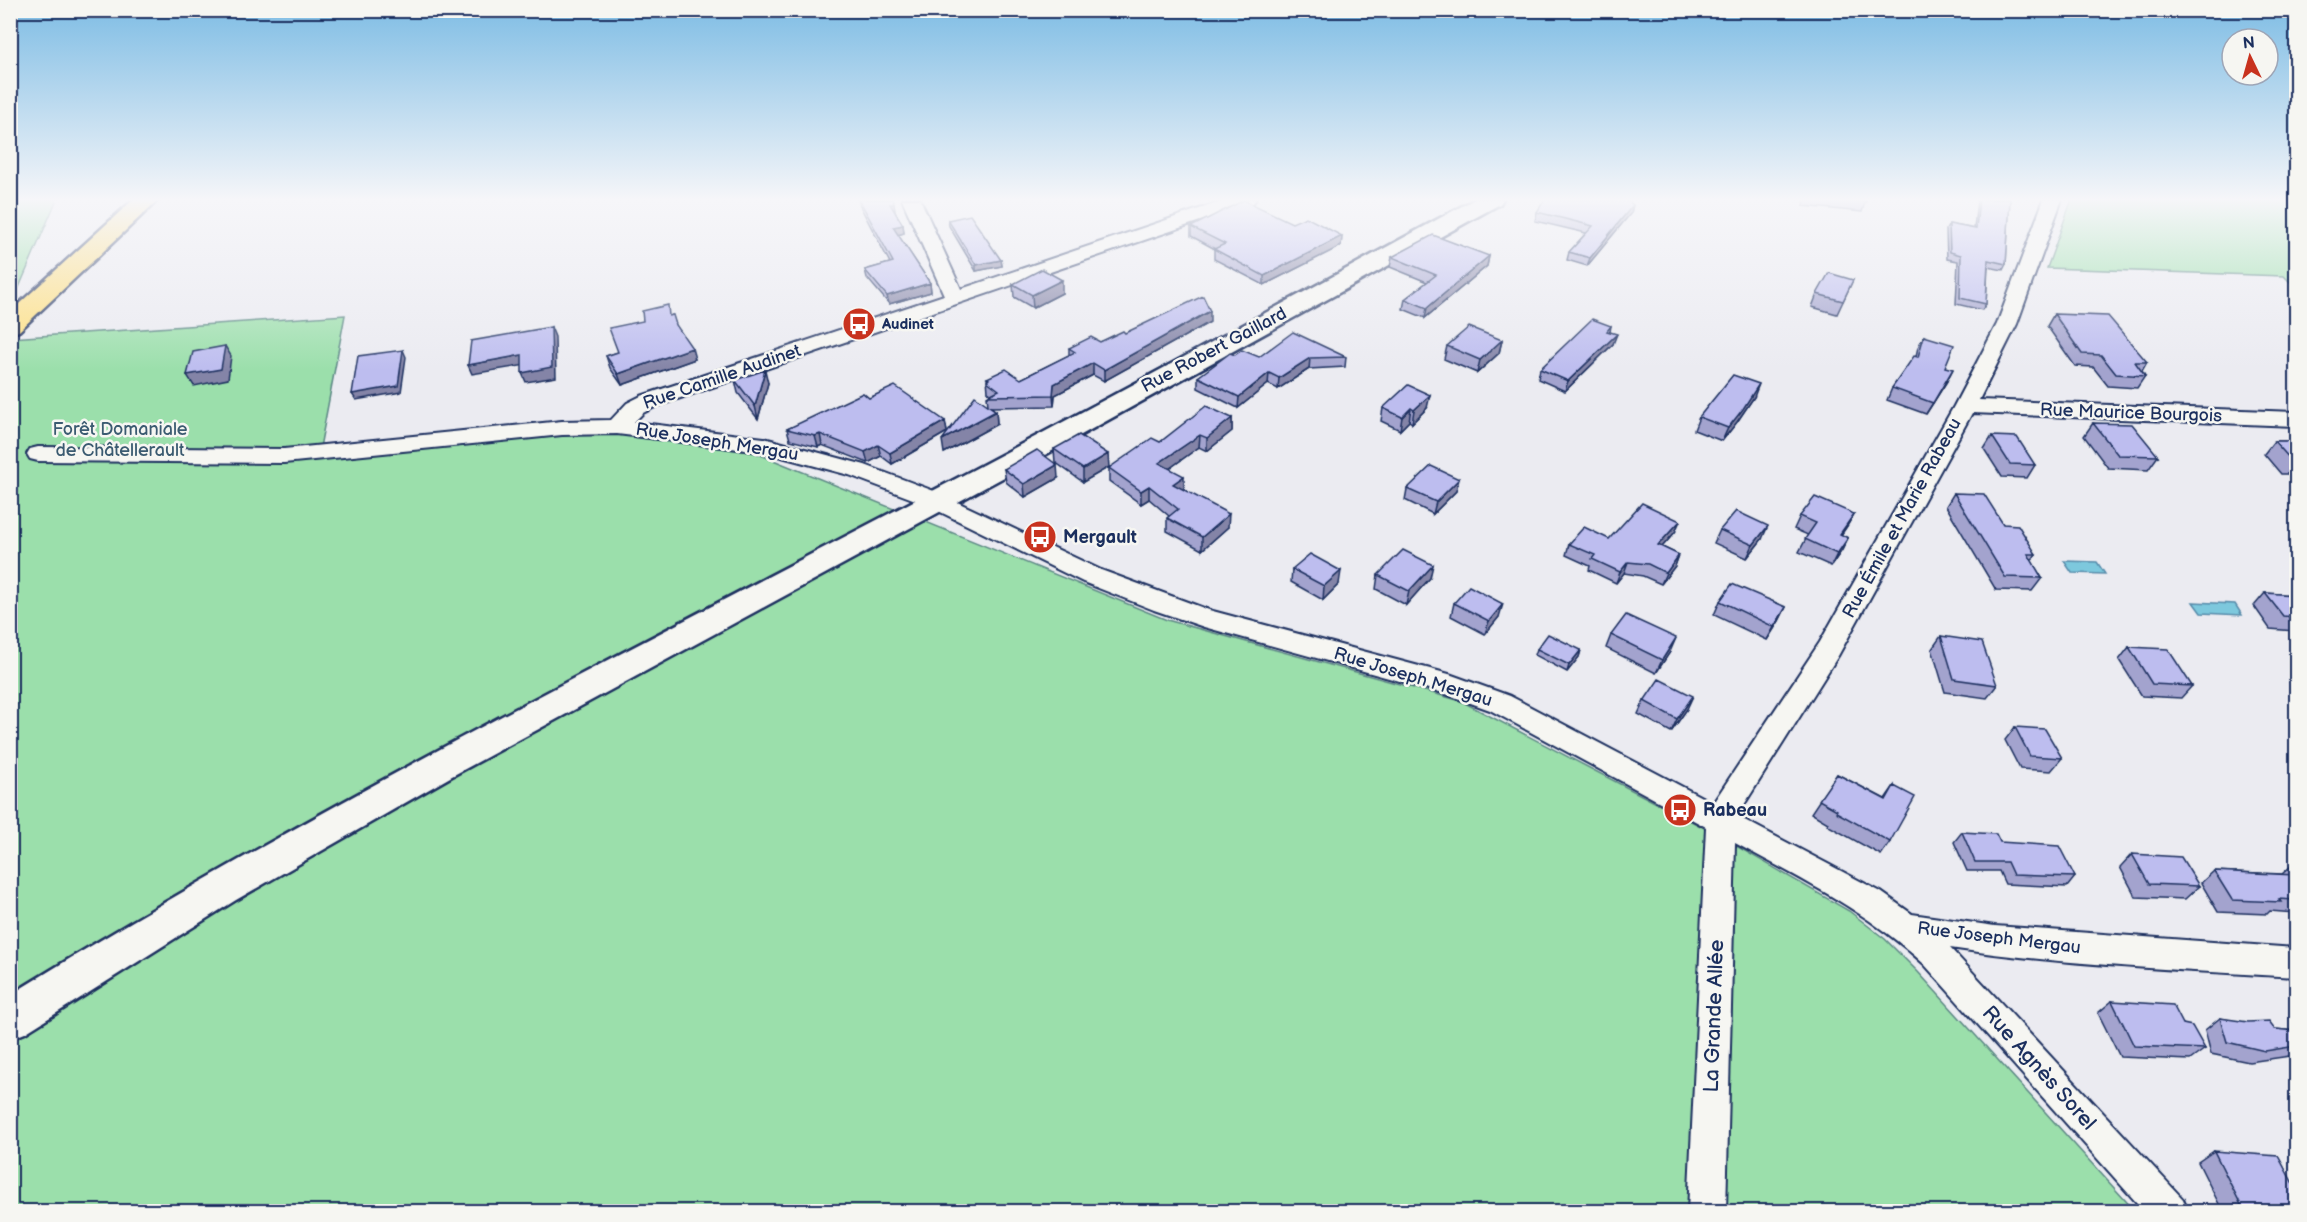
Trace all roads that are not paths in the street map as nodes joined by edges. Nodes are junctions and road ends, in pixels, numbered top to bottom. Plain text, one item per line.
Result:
1 (54, 256) edge
2 (86, 256) edge
3 (936, 256) edge
4 (1079, 256) edge
5 (1387, 256) edge
6 (2032, 256) edge
7 (28, 279) dead end
8 (955, 298) junction
9 (10, 326) edge
10 (1965, 406) junction
11 (2296, 419) edge
12 (617, 427) junction
13 (38, 454) dead end
14 (936, 501) junction
15 (1721, 820) junction
16 (1906, 927) junction
17 (2296, 962) edge
18 (10, 1019) edge
19 (1707, 1212) edge
20 (2169, 1212) edge

1 - 7 highway
2 - 9 highway
3 - 8 street
4 - 8 street, Rue Camille Audinet
5 - 14 street, Rue Robert Gaillard
6 - 10 street, Rue Émile et Marie Rabeau
8 - 12 street, Rue Camille Audinet
10 - 11 street, Rue Maurice Bourgois
10 - 15 street, Rue Émile et Marie Rabeau
12 - 13 street
12 - 14 street, Rue Joseph Mergau
14 - 15 street, Rue Joseph Mergau
14 - 18 street, Rue Robert Gaillard
15 - 16 street, Rue Joseph Mergau
15 - 19 street, La Grande Allée
16 - 17 street, Rue Joseph Mergau
16 - 20 street, Rue Agnès Sorel

